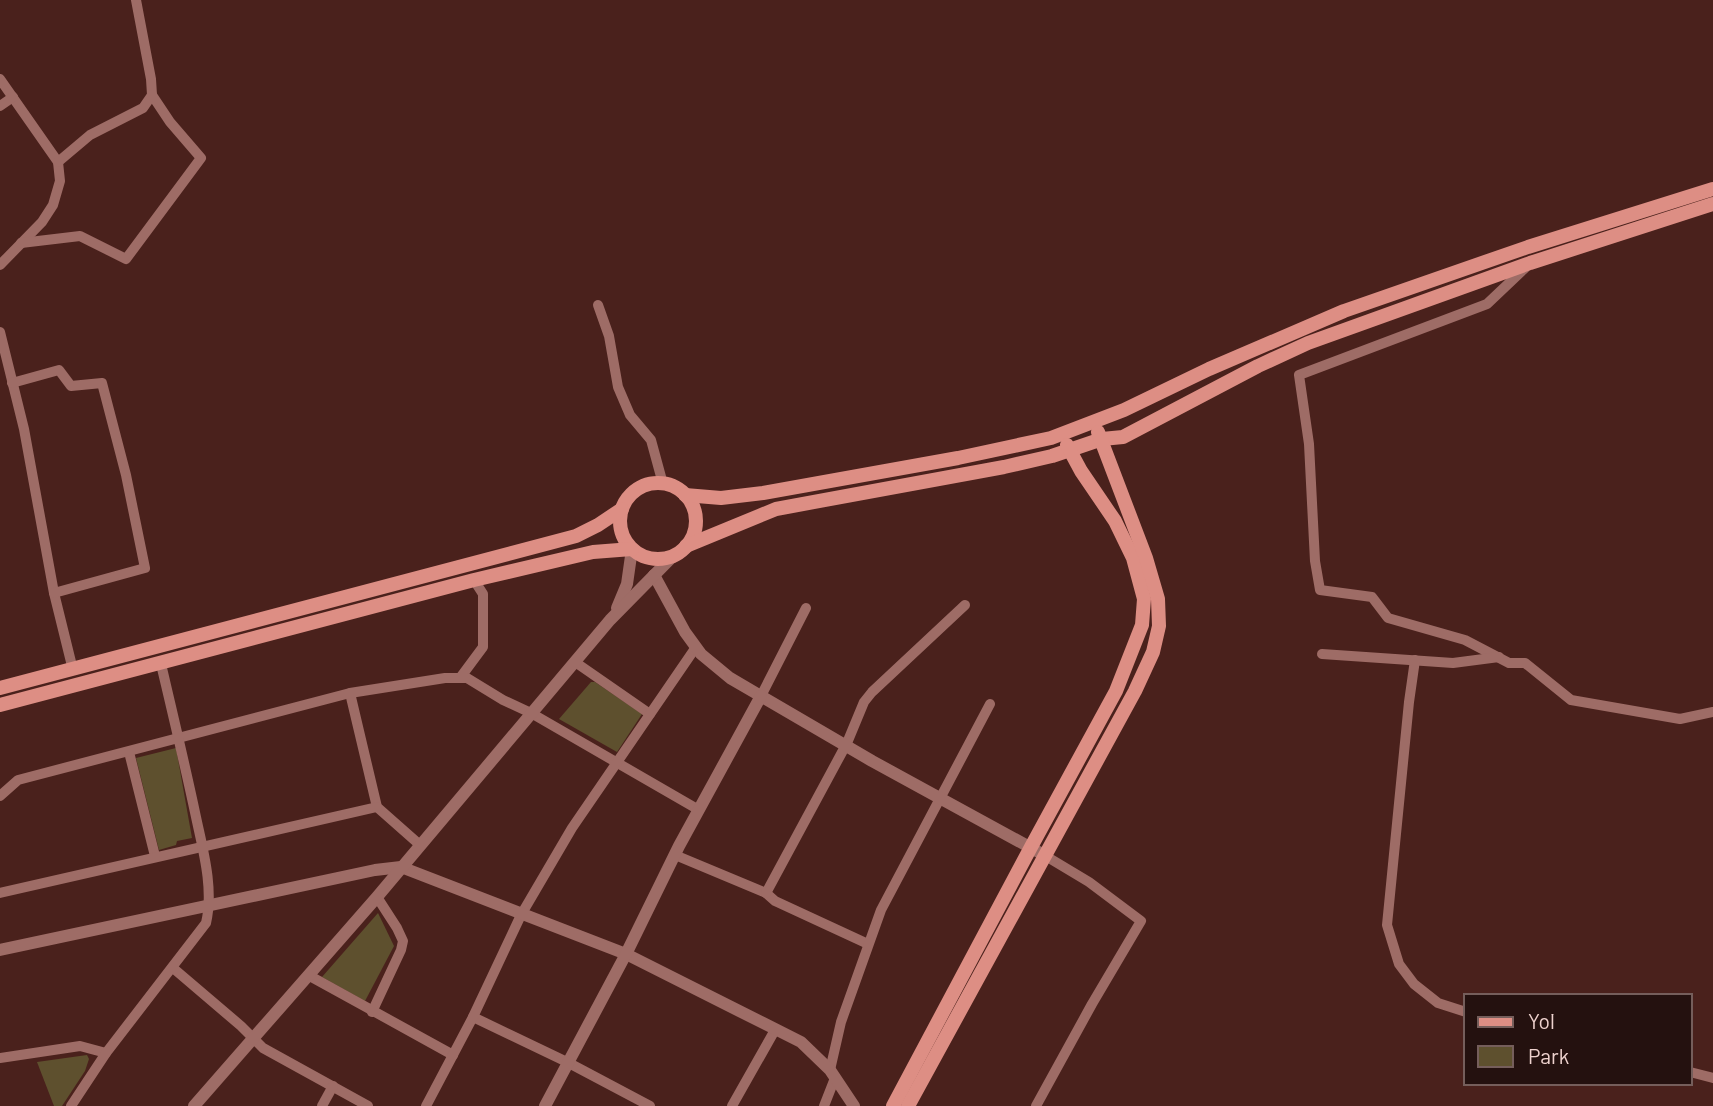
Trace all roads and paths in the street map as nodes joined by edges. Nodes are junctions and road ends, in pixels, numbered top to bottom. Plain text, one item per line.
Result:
1 (136, 0) edge
2 (0, 79) edge
3 (152, 95) junction
4 (13, 97) junction
5 (0, 106) edge
6 (58, 162) junction
7 (1713, 189) edge
8 (1713, 204) edge
9 (21, 243) junction
10 (2, 259) edge
11 (1530, 263) junction
12 (598, 305) dead end
13 (0, 332) edge
14 (12, 383) junction
15 (1094, 423) junction
16 (1063, 433) junction
17 (1102, 439) junction
18 (1069, 451) junction
19 (663, 484) junction
20 (685, 495) junction
21 (622, 509) junction
22 (686, 546) junction
23 (632, 549) junction
24 (672, 557) junction
25 (654, 575) junction
26 (474, 580) junction
27 (54, 593) junction
28 (965, 606) dead end
29 (806, 608) dead end
30 (610, 620) junction
31 (696, 647) junction
32 (1322, 654) dead end
33 (1500, 657) junction
34 (1415, 660) junction
35 (575, 662) junction
36 (161, 664) junction
37 (73, 670) junction
38 (460, 678) junction
39 (0, 688) edge
40 (350, 693) junction
41 (761, 696) junction
42 (990, 704) dead end
43 (0, 705) edge
44 (1713, 712) edge
45 (531, 713) junction
46 (650, 715) junction
47 (179, 738) junction
48 (845, 746) junction
49 (129, 752) junction
50 (617, 762) junction
51 (0, 796) edge
52 (940, 797) junction
53 (377, 807) junction
54 (699, 810) junction
55 (420, 845) junction
56 (202, 847) junction
57 (1031, 847) junction
58 (675, 855) junction
59 (1044, 855) junction
60 (155, 856) junction
61 (401, 867) junction
62 (0, 892) edge
63 (766, 893) junction
64 (377, 897) junction
65 (210, 906) junction
66 (521, 915) junction
67 (868, 944) junction
68 (0, 950) edge
69 (626, 954) junction
70 (173, 968) junction
71 (308, 975) junction
72 (1464, 1011) edge
73 (372, 1012) junction
74 (473, 1017) junction
75 (775, 1030) junction
76 (252, 1039) junction
77 (106, 1053) junction
78 (453, 1055) junction
79 (0, 1058) edge
80 (568, 1062) junction
81 (1692, 1073) edge
82 (832, 1074) junction
83 (1713, 1078) edge
84 (333, 1086) junction
85 (71, 1106) edge
86 (194, 1106) edge
87 (322, 1106) edge
88 (368, 1106) edge
89 (426, 1106) edge
90 (545, 1106) edge
91 (650, 1106) edge
92 (732, 1106) edge
93 (824, 1106) edge
94 (854, 1106) edge
95 (893, 1106) edge
96 (908, 1106) edge
97 (1036, 1106) edge

1 - 3 street
2 - 4 street
3 - 6 street
3 - 9 street
4 - 5 street
4 - 6 street
6 - 9 street
7 - 15 main road
8 - 11 main road
9 - 10 street
11 - 17 main road
11 - 33 street
12 - 19 street
13 - 14 street
14 - 27 street
14 - 27 street
15 - 16 main road
15 - 17 main road
16 - 18 main road
16 - 20 main road
17 - 18 main road
17 - 59 main road
18 - 22 main road
18 - 57 main road
19 - 20 main road
19 - 21 main road
20 - 22 main road
21 - 23 main road
21 - 37 main road
22 - 24 main road
23 - 24 main road
23 - 26 main road
23 - 30 street
24 - 25 street
25 - 30 street
25 - 31 street
26 - 36 main road
26 - 38 street
27 - 37 street
28 - 48 street
29 - 41 street
30 - 35 street
31 - 41 street
31 - 46 street
32 - 34 street
33 - 34 street
33 - 44 street
34 - 72 street
35 - 45 street
35 - 46 street
36 - 43 main road
36 - 47 street
37 - 39 main road
38 - 40 street
38 - 45 street
40 - 47 street
40 - 53 street
41 - 48 street
41 - 54 street
42 - 52 street
45 - 50 street
45 - 55 street
46 - 50 street
47 - 49 street
47 - 56 street
48 - 52 street
48 - 63 street
49 - 51 street
49 - 60 street
50 - 54 street
50 - 66 street
52 - 57 street
52 - 67 street
53 - 55 street
53 - 56 street
54 - 58 street
55 - 61 street
56 - 60 street
56 - 65 street
57 - 59 street
57 - 95 main road
58 - 63 street
58 - 69 street
59 - 96 main road
59 - 97 street
60 - 62 street
61 - 64 street
61 - 65 street
61 - 66 street
63 - 67 street
64 - 71 street
64 - 73 street
65 - 68 street
65 - 70 street
66 - 69 street
66 - 74 street
67 - 82 street
69 - 75 street
69 - 80 street
70 - 76 street
70 - 77 street
71 - 73 street
71 - 76 street
73 - 78 street
74 - 78 street
74 - 80 street
75 - 82 street
75 - 92 street
76 - 84 street
76 - 86 street
77 - 79 street
77 - 85 street
78 - 89 street
80 - 90 street
80 - 91 street
81 - 83 street
82 - 93 street
82 - 94 street
84 - 87 street
84 - 88 street

